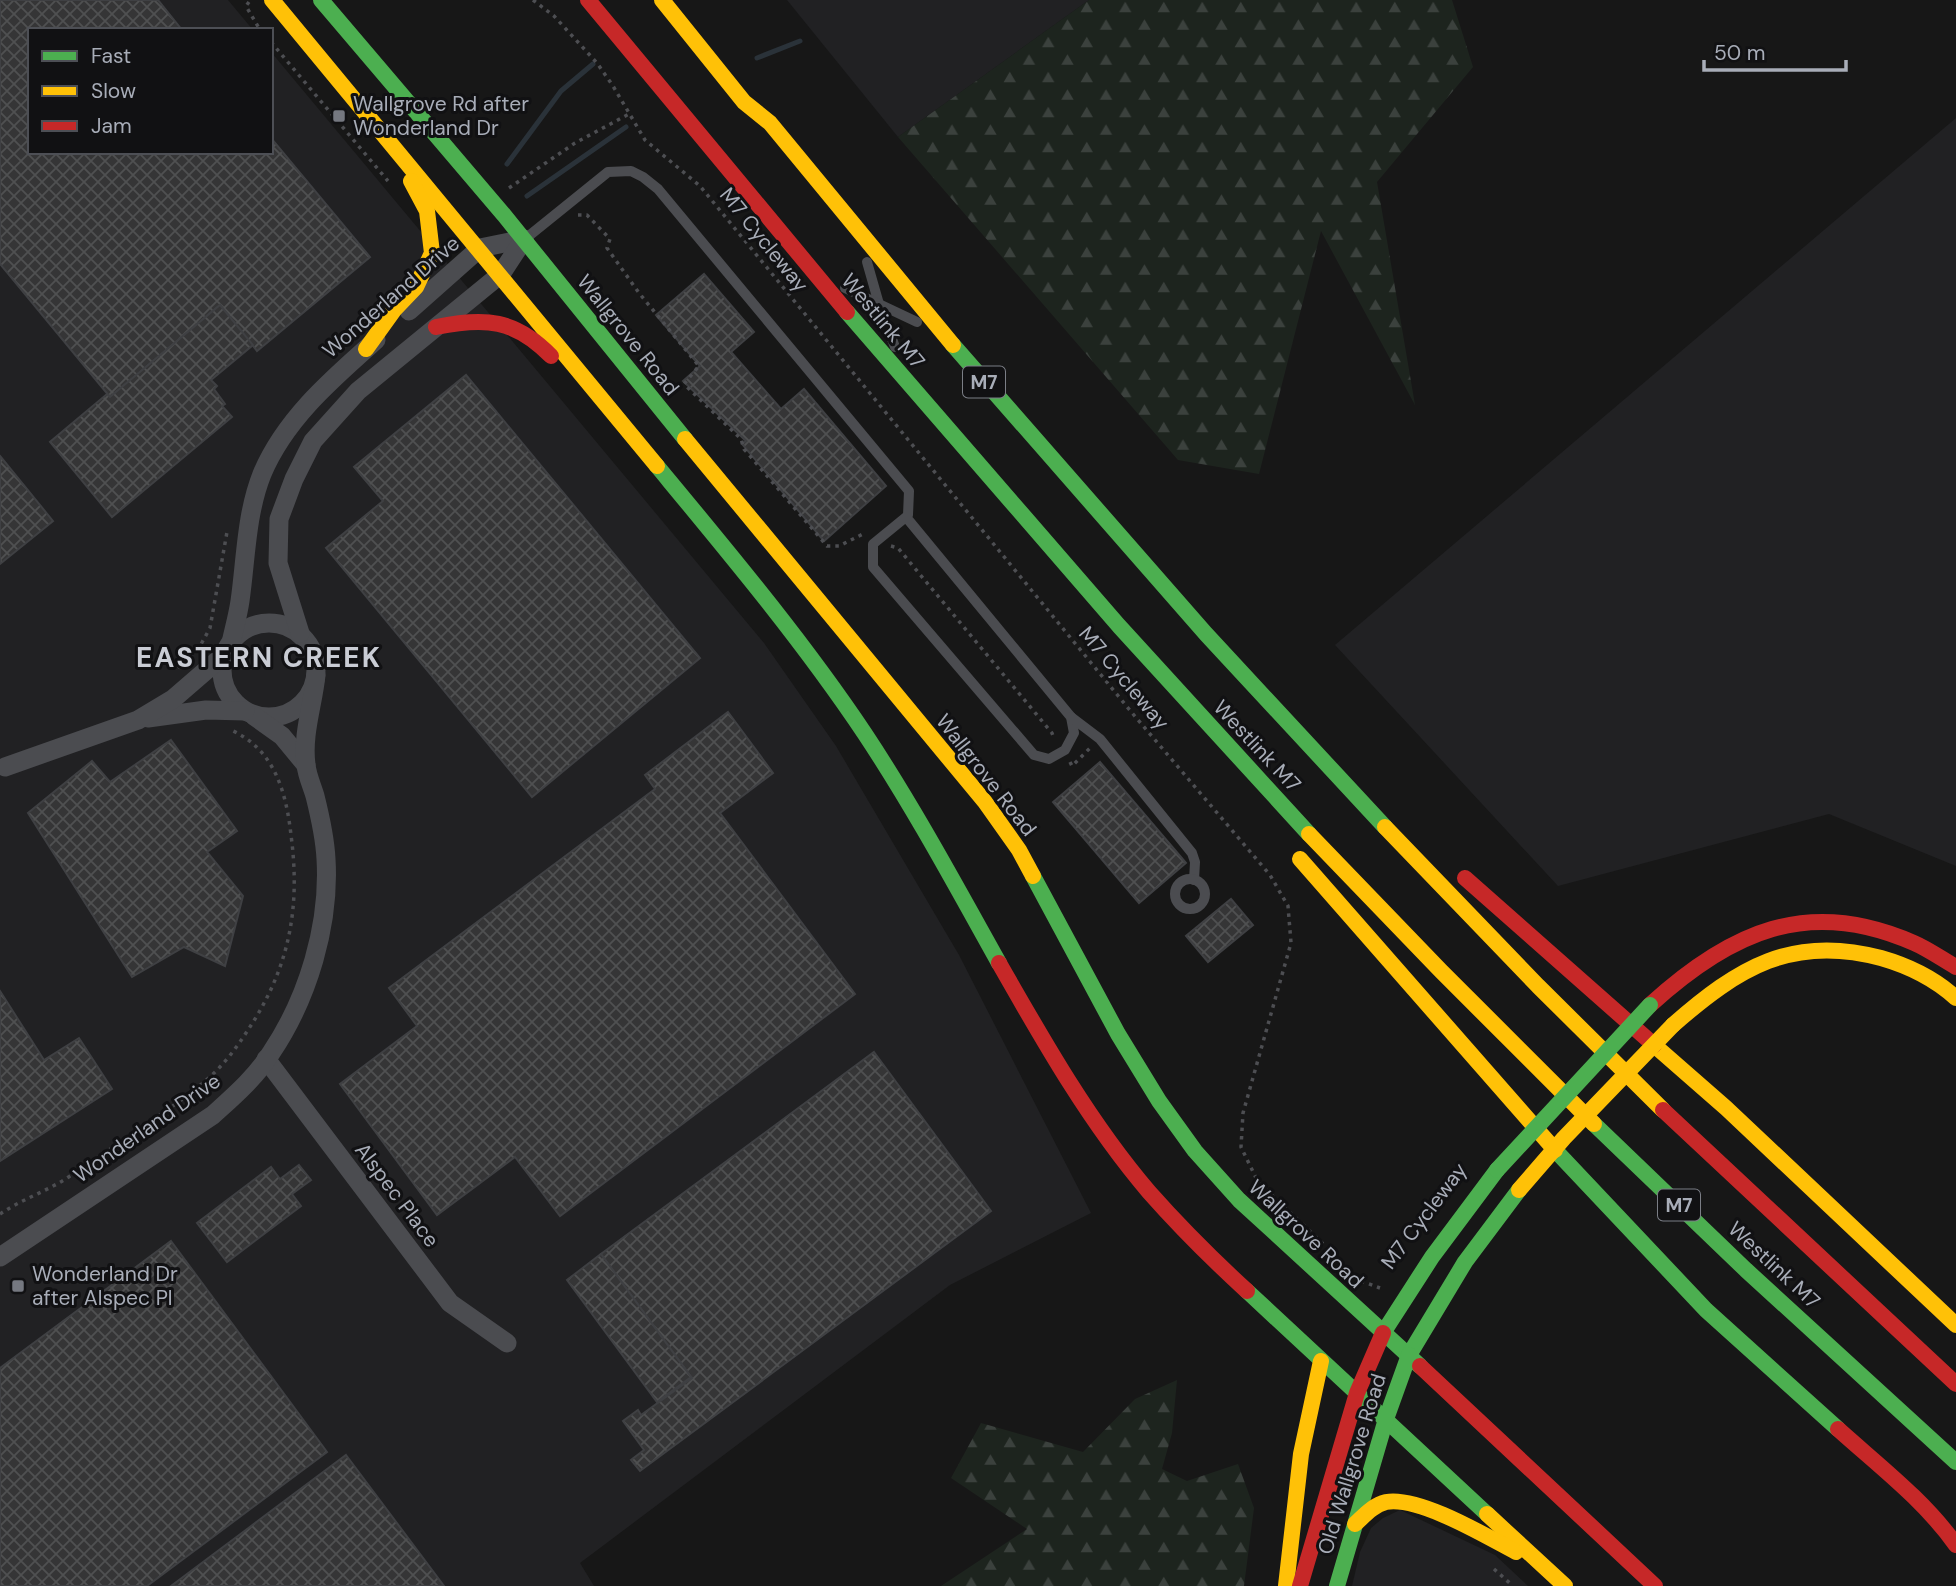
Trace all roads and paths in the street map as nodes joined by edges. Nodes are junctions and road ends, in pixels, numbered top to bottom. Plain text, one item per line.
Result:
1 (250, 0) edge
2 (272, 0) edge
3 (321, 0) edge
4 (533, 0) edge
5 (588, 0) edge
6 (662, 0) edge
7 (260, 28) edge
8 (273, 44) edge
9 (758, 90) dead end
10 (629, 114) junction
11 (771, 123) junction
12 (393, 144) junction
13 (394, 188) dead end
14 (507, 193) dead end
15 (573, 219) dead end
16 (858, 232) junction
17 (524, 239) junction
18 (480, 248) junction
19 (501, 274) junction
20 (816, 274) junction
21 (879, 304) junction
22 (436, 327) junction
23 (943, 334) junction
24 (366, 349) junction
25 (910, 387) junction
26 (653, 460) junction
27 (906, 517) junction
28 (227, 529) dead end
29 (882, 537) junction
30 (300, 634) junction
31 (228, 648) junction
32 (175, 671) dead end
33 (316, 675) junction
34 (249, 713) junction
35 (1071, 717) junction
36 (138, 720) junction
37 (221, 730) dead end
38 (1100, 739) junction
39 (1065, 750) junction
40 (306, 765) junction
41 (5, 767) dead end
42 (1266, 786) junction
43 (1347, 787) junction
44 (1381, 794) dead end
45 (1267, 811) dead end
46 (1287, 844) dead end
47 (1455, 867) dead end
48 (1195, 880) dead end
49 (1956, 967) edge
50 (1956, 998) edge
51 (267, 1059) junction
52 (0, 1214) edge
53 (0, 1258) edge
54 (1343, 1263) dead end
55 (1353, 1272) dead end
56 (1385, 1290) dead end
57 (1956, 1325) edge
58 (1383, 1333) junction
59 (507, 1343) dead end
60 (1409, 1355) junction
61 (1316, 1356) junction
62 (1956, 1384) edge
63 (1357, 1393) junction
64 (1386, 1419) junction
65 (1956, 1462) edge
66 (1355, 1524) junction
67 (1956, 1545) edge
68 (1544, 1566) junction
69 (1286, 1586) edge
70 (1300, 1586) edge
71 (1338, 1586) edge
72 (1565, 1586) edge
73 (1655, 1586) edge

1 - 7 path
2 - 12 main road
3 - 17 main road, Wallgrove Road
4 - 10 path, M7 Cycleway
5 - 20 main road, Westlink M7 / M7
6 - 11 main road, Westlink M7 / M7
8 - 13 path
9 - 11 main road
10 - 14 path
10 - 54 path, M7 Cycleway
11 - 16 main road, Westlink M7 / M7
12 - 18 main road
12 - 24 main road
15 - 29 path
16 - 21 lane
16 - 23 main road, Westlink M7 / M7
17 - 18 street, Wonderland Drive
17 - 19 street
17 - 27 lane
17 - 58 main road, Wallgrove Road
18 - 19 main road
18 - 24 street, Wonderland Drive
19 - 22 street
19 - 26 main road
20 - 21 lane
20 - 25 main road, Westlink M7 / M7
21 - 23 lane
21 - 25 lane
22 - 26 main road
22 - 30 street
23 - 43 main road, Westlink M7 / M7
24 - 31 street, Wonderland Drive
25 - 42 main road, Westlink M7 / M7
26 - 61 main road
27 - 29 lane
27 - 35 lane
28 - 32 path
29 - 39 path
29 - 39 lane
30 - 31 street
30 - 33 street
31 - 34 street
31 - 36 street
33 - 34 street
33 - 40 street, Wonderland Drive
34 - 36 street
34 - 40 street, Wonderland Drive
35 - 38 lane
35 - 39 lane
36 - 41 street
37 - 52 path
38 - 39 path
38 - 48 lane
40 - 51 street, Wonderland Drive
42 - 45 main road
42 - 65 main road, Westlink M7 / M7
43 - 44 main road
43 - 62 main road, Westlink M7 / M7
46 - 67 main road, M7
47 - 57 main road
49 - 58 main road, Old Wallgrove Road, bridge
50 - 60 main road, Old Wallgrove Road, bridge
51 - 53 street, Wonderland Drive
51 - 59 street, Alspec Place
55 - 56 path, M7 Cycleway
58 - 60 main road, Wallgrove Road
58 - 63 main road, Old Wallgrove Road
60 - 64 main road, Old Wallgrove Road
60 - 73 main road, Wallgrove Road
61 - 63 main road
61 - 69 main road
63 - 64 main road
63 - 70 main road, Old Wallgrove Road
64 - 66 main road, Old Wallgrove Road
64 - 68 main road
66 - 68 main road
66 - 71 main road, Old Wallgrove Road
68 - 72 main road

